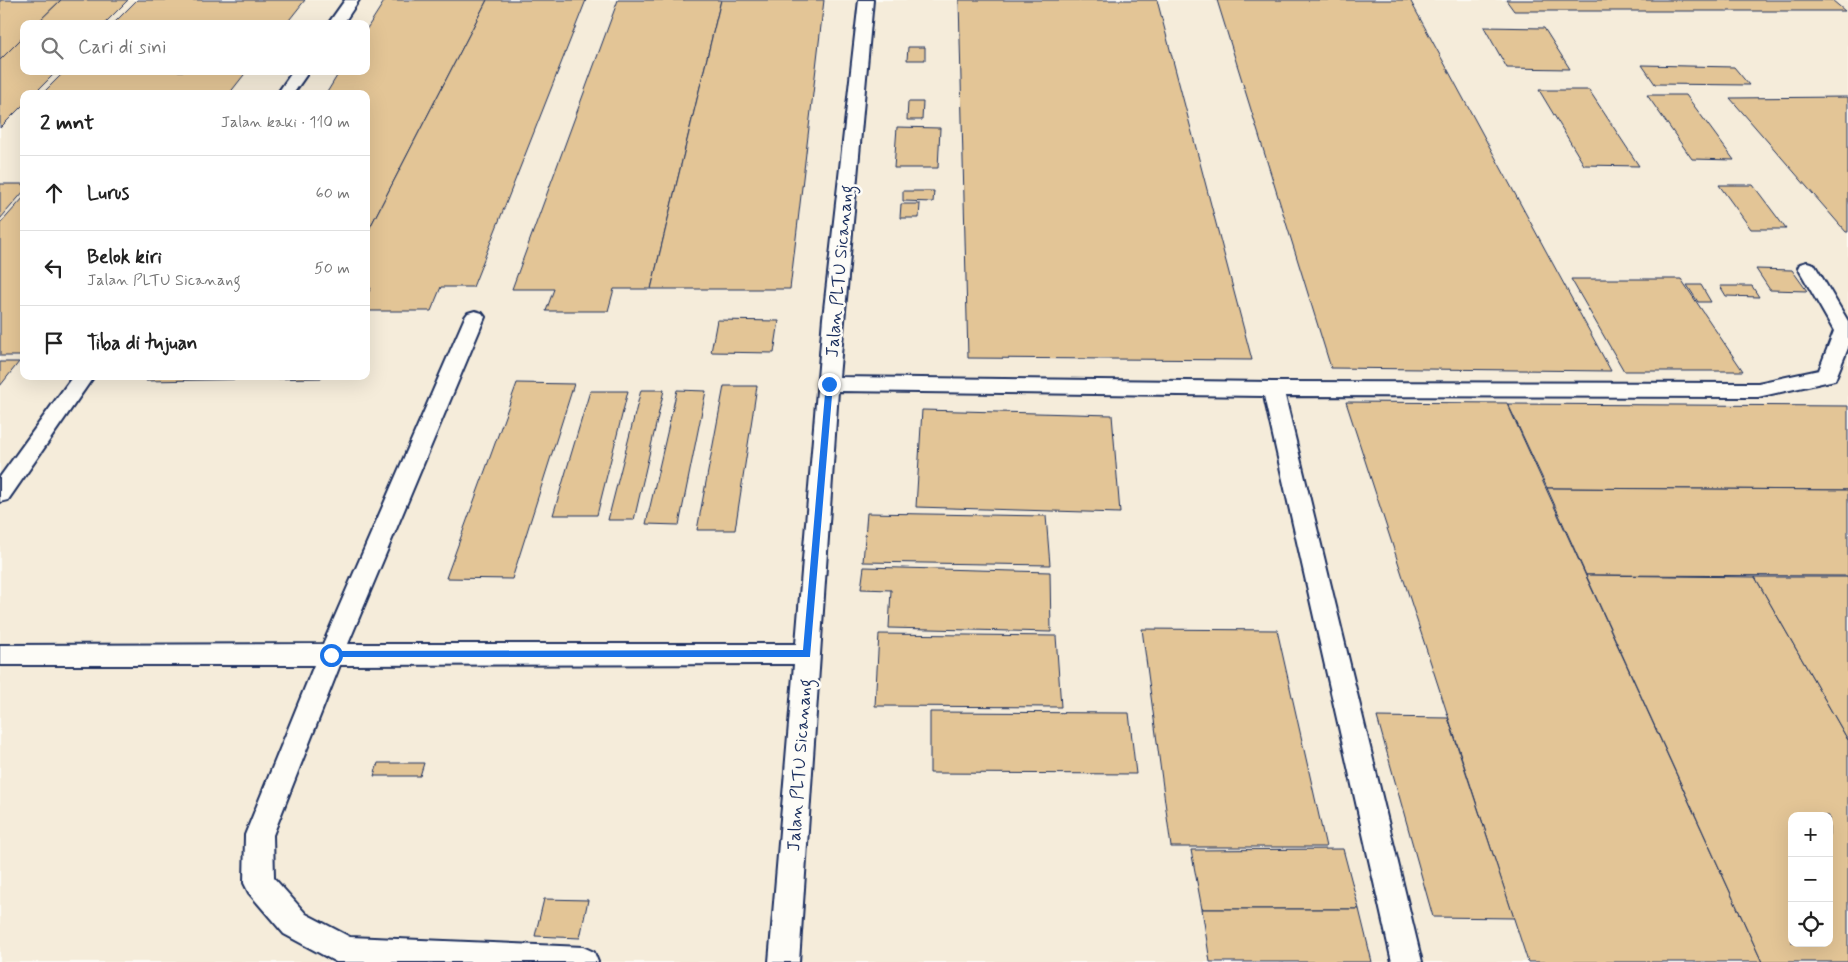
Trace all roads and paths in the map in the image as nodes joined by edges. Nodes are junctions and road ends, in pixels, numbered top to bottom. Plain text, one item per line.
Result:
1 (352, 0) edge
2 (866, 0) edge
3 (338, 20) edge
4 (299, 75) edge
5 (288, 90) edge
6 (1807, 268) dead end
7 (475, 317) dead end
8 (81, 380) edge
9 (829, 384) junction
10 (1273, 389) junction
11 (0, 494) edge
12 (807, 654) junction
13 (0, 655) edge
14 (331, 655) junction
15 (583, 962) edge
16 (784, 962) edge
17 (1407, 962) edge

1 - 3 lane
2 - 9 lane, Jalan PLTU Sicanang
4 - 5 lane
6 - 10 lane
7 - 14 lane
8 - 11 lane
9 - 10 lane
9 - 12 lane, Jalan PLTU Sicanang
10 - 17 lane
12 - 14 lane
12 - 16 lane, Jalan PLTU Sicanang
13 - 14 lane
14 - 15 lane

